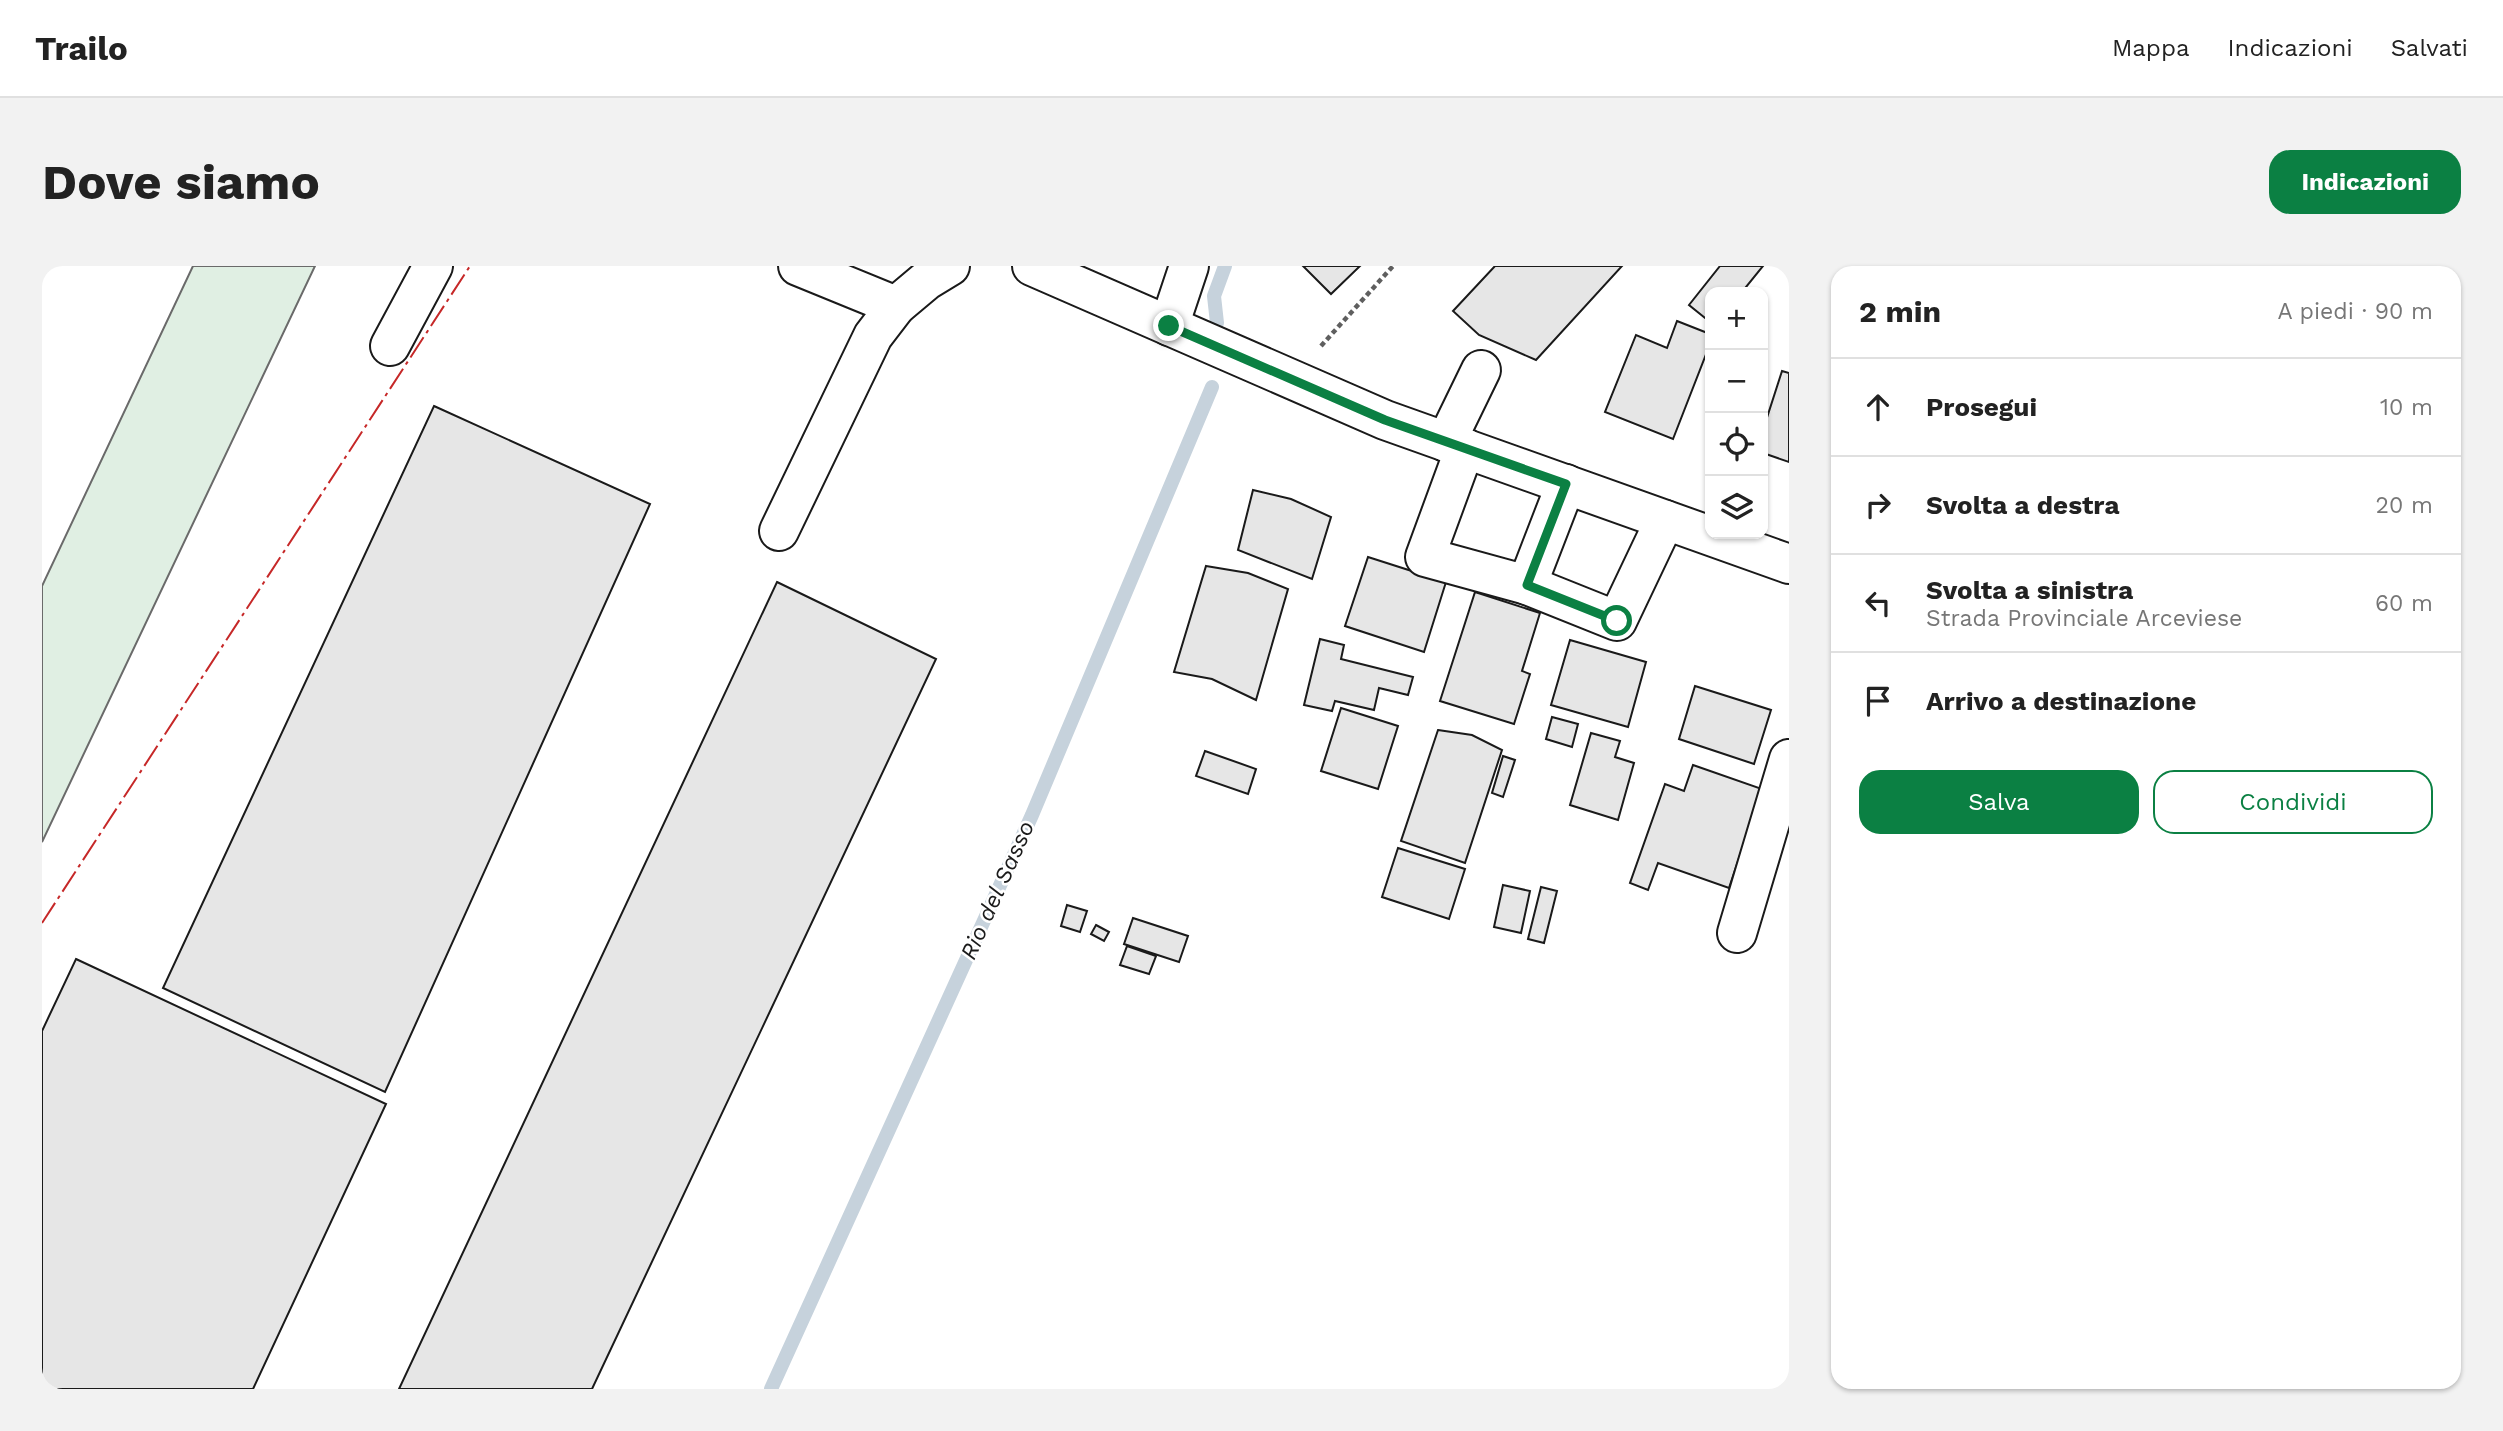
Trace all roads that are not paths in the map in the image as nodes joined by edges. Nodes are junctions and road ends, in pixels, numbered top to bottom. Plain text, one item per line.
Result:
1 (433, 266) edge
2 (798, 266) edge
3 (950, 266) edge
4 (1032, 266) edge
5 (1189, 266) edge
6 (896, 306) junction
7 (1169, 326) junction
8 (390, 346) dead end
9 (1481, 370) dead end
10 (1455, 445) junction
11 (1566, 484) junction
12 (1665, 520) junction
13 (779, 531) dead end
14 (1789, 564) edge
15 (1527, 585) junction
16 (1789, 759) edge
17 (1737, 933) dead end

1 - 8 main road
2 - 6 main road
3 - 6 main road
4 - 7 main road
5 - 7 main road
6 - 13 main road
7 - 10 main road
9 - 10 main road
10 - 11 main road
10 - 15 main road
11 - 12 main road
11 - 15 main road
12 - 14 main road
12 - 15 main road
16 - 17 main road

